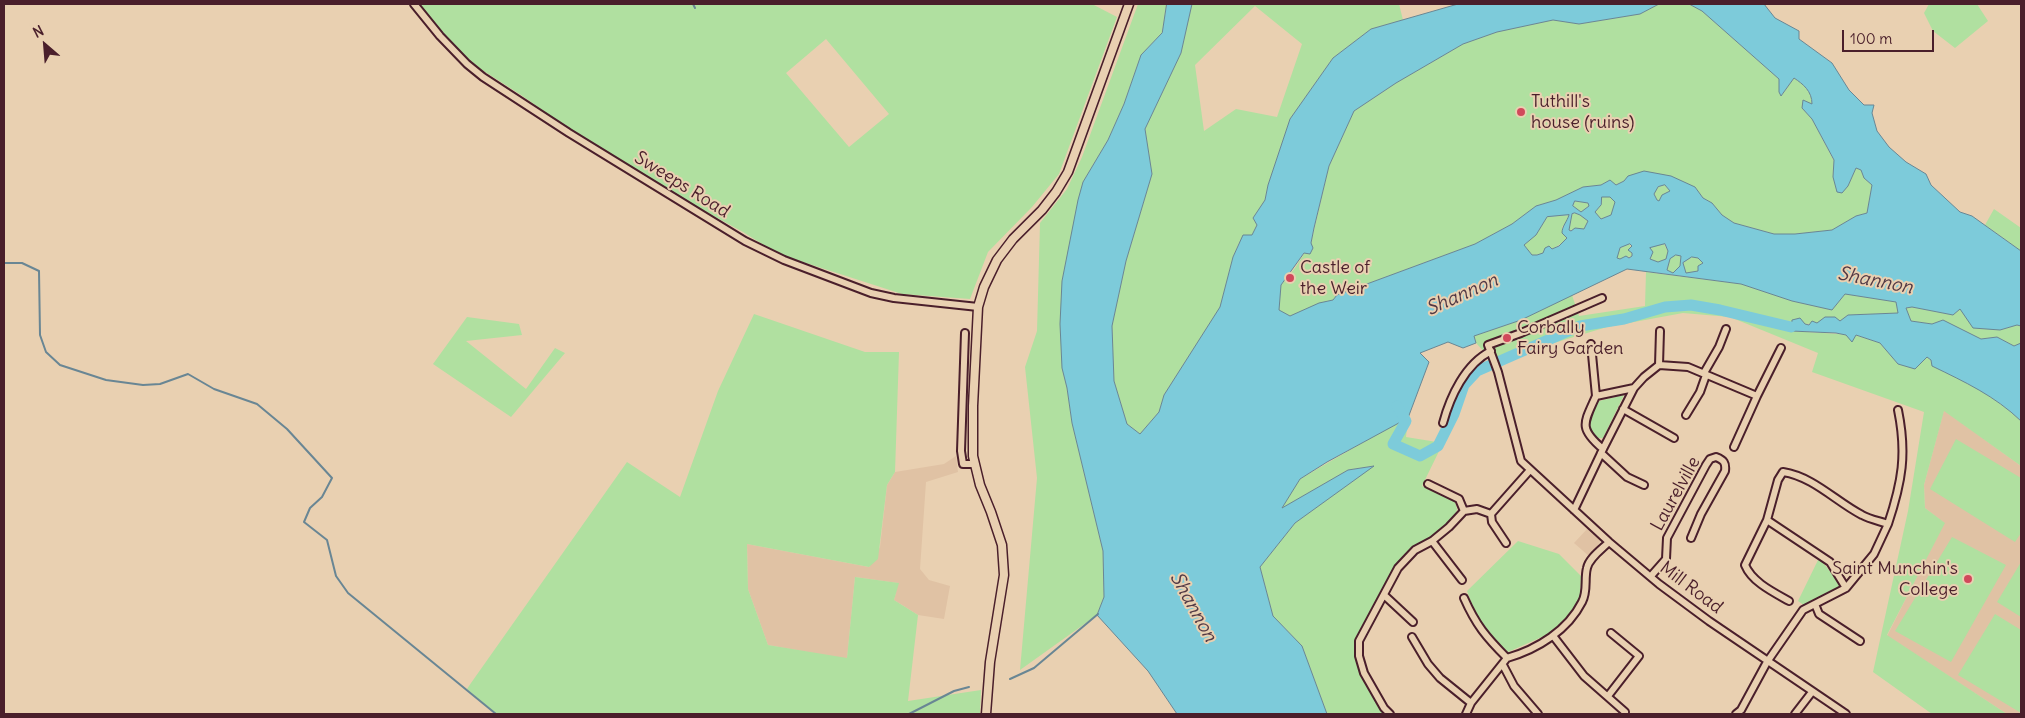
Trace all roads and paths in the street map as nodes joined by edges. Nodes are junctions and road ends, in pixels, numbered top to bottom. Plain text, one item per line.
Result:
1 (414, 4) edge
2 (1129, 4) edge
3 (1602, 298) dead end
4 (978, 307) junction
5 (1726, 329) dead end
6 (1660, 331) dead end
7 (965, 333) dead end
8 (1591, 344) dead end
9 (1781, 348) dead end
10 (1491, 351) junction
11 (1659, 365) junction
12 (1705, 374) junction
13 (1634, 388) junction
14 (1596, 396) junction
15 (1757, 396) junction
16 (1623, 409) junction
17 (1898, 410) dead end
18 (1686, 415) dead end
19 (1443, 423) dead end
20 (1674, 438) dead end
21 (1734, 447) dead end
22 (1602, 451) junction
23 (975, 464) junction
24 (1530, 470) junction
25 (1428, 484) dead end
26 (1644, 485) dead end
27 (1464, 510) junction
28 (1574, 510) junction
29 (1491, 514) junction
30 (1767, 520) junction
31 (1888, 524) junction
32 (1691, 538) dead end
33 (1432, 541) junction
34 (1609, 542) junction
35 (1506, 543) dead end
36 (1651, 576) junction
37 (1462, 580) dead end
38 (1846, 588) junction
39 (1384, 595) junction
40 (1464, 598) dead end
41 (1789, 601) dead end
42 (1815, 604) junction
43 (1413, 622) dead end
44 (1611, 632) dead end
45 (1412, 637) dead end
46 (1554, 637) junction
47 (1860, 641) dead end
48 (1507, 658) junction
49 (1767, 662) junction
50 (1503, 665) junction
51 (1812, 692) junction
52 (1608, 696) junction
53 (1471, 704) junction
54 (1625, 712) dead end
55 (986, 714) edge
56 (1390, 714) edge
57 (1466, 714) edge
58 (1538, 714) edge
59 (1736, 714) edge
60 (1795, 714) edge
61 (1846, 714) edge

1 - 4 street, Sweeps Road
2 - 4 main road
3 - 10 street
4 - 23 main road
5 - 12 street
6 - 11 street
7 - 23 street
8 - 14 street
9 - 15 street
10 - 19 street
10 - 24 street, Mill Road
11 - 12 street
11 - 13 street
12 - 15 street
12 - 18 street
13 - 14 street
13 - 16 street
14 - 22 street
15 - 21 street
16 - 20 street
16 - 22 street
17 - 31 street
22 - 26 street
22 - 28 street
23 - 55 main road
24 - 28 street, Mill Road
24 - 29 street
25 - 27 street
27 - 29 street
27 - 33 street
28 - 34 street, Mill Road
29 - 35 street
30 - 31 street
30 - 38 street
30 - 41 street
31 - 38 street
32 - 36 street, Laurelville
33 - 37 street
33 - 39 street
34 - 36 street, Mill Road
34 - 46 street
36 - 49 street, Mill Road
38 - 42 street
39 - 43 street
39 - 56 street
40 - 48 street
42 - 47 street
42 - 49 street
44 - 52 street
45 - 53 street
46 - 48 street
46 - 52 street
48 - 50 street
49 - 51 street, Mill Road
49 - 59 street
50 - 53 street
50 - 58 street
51 - 60 street
51 - 61 street, Mill Road
52 - 54 street
53 - 57 street

